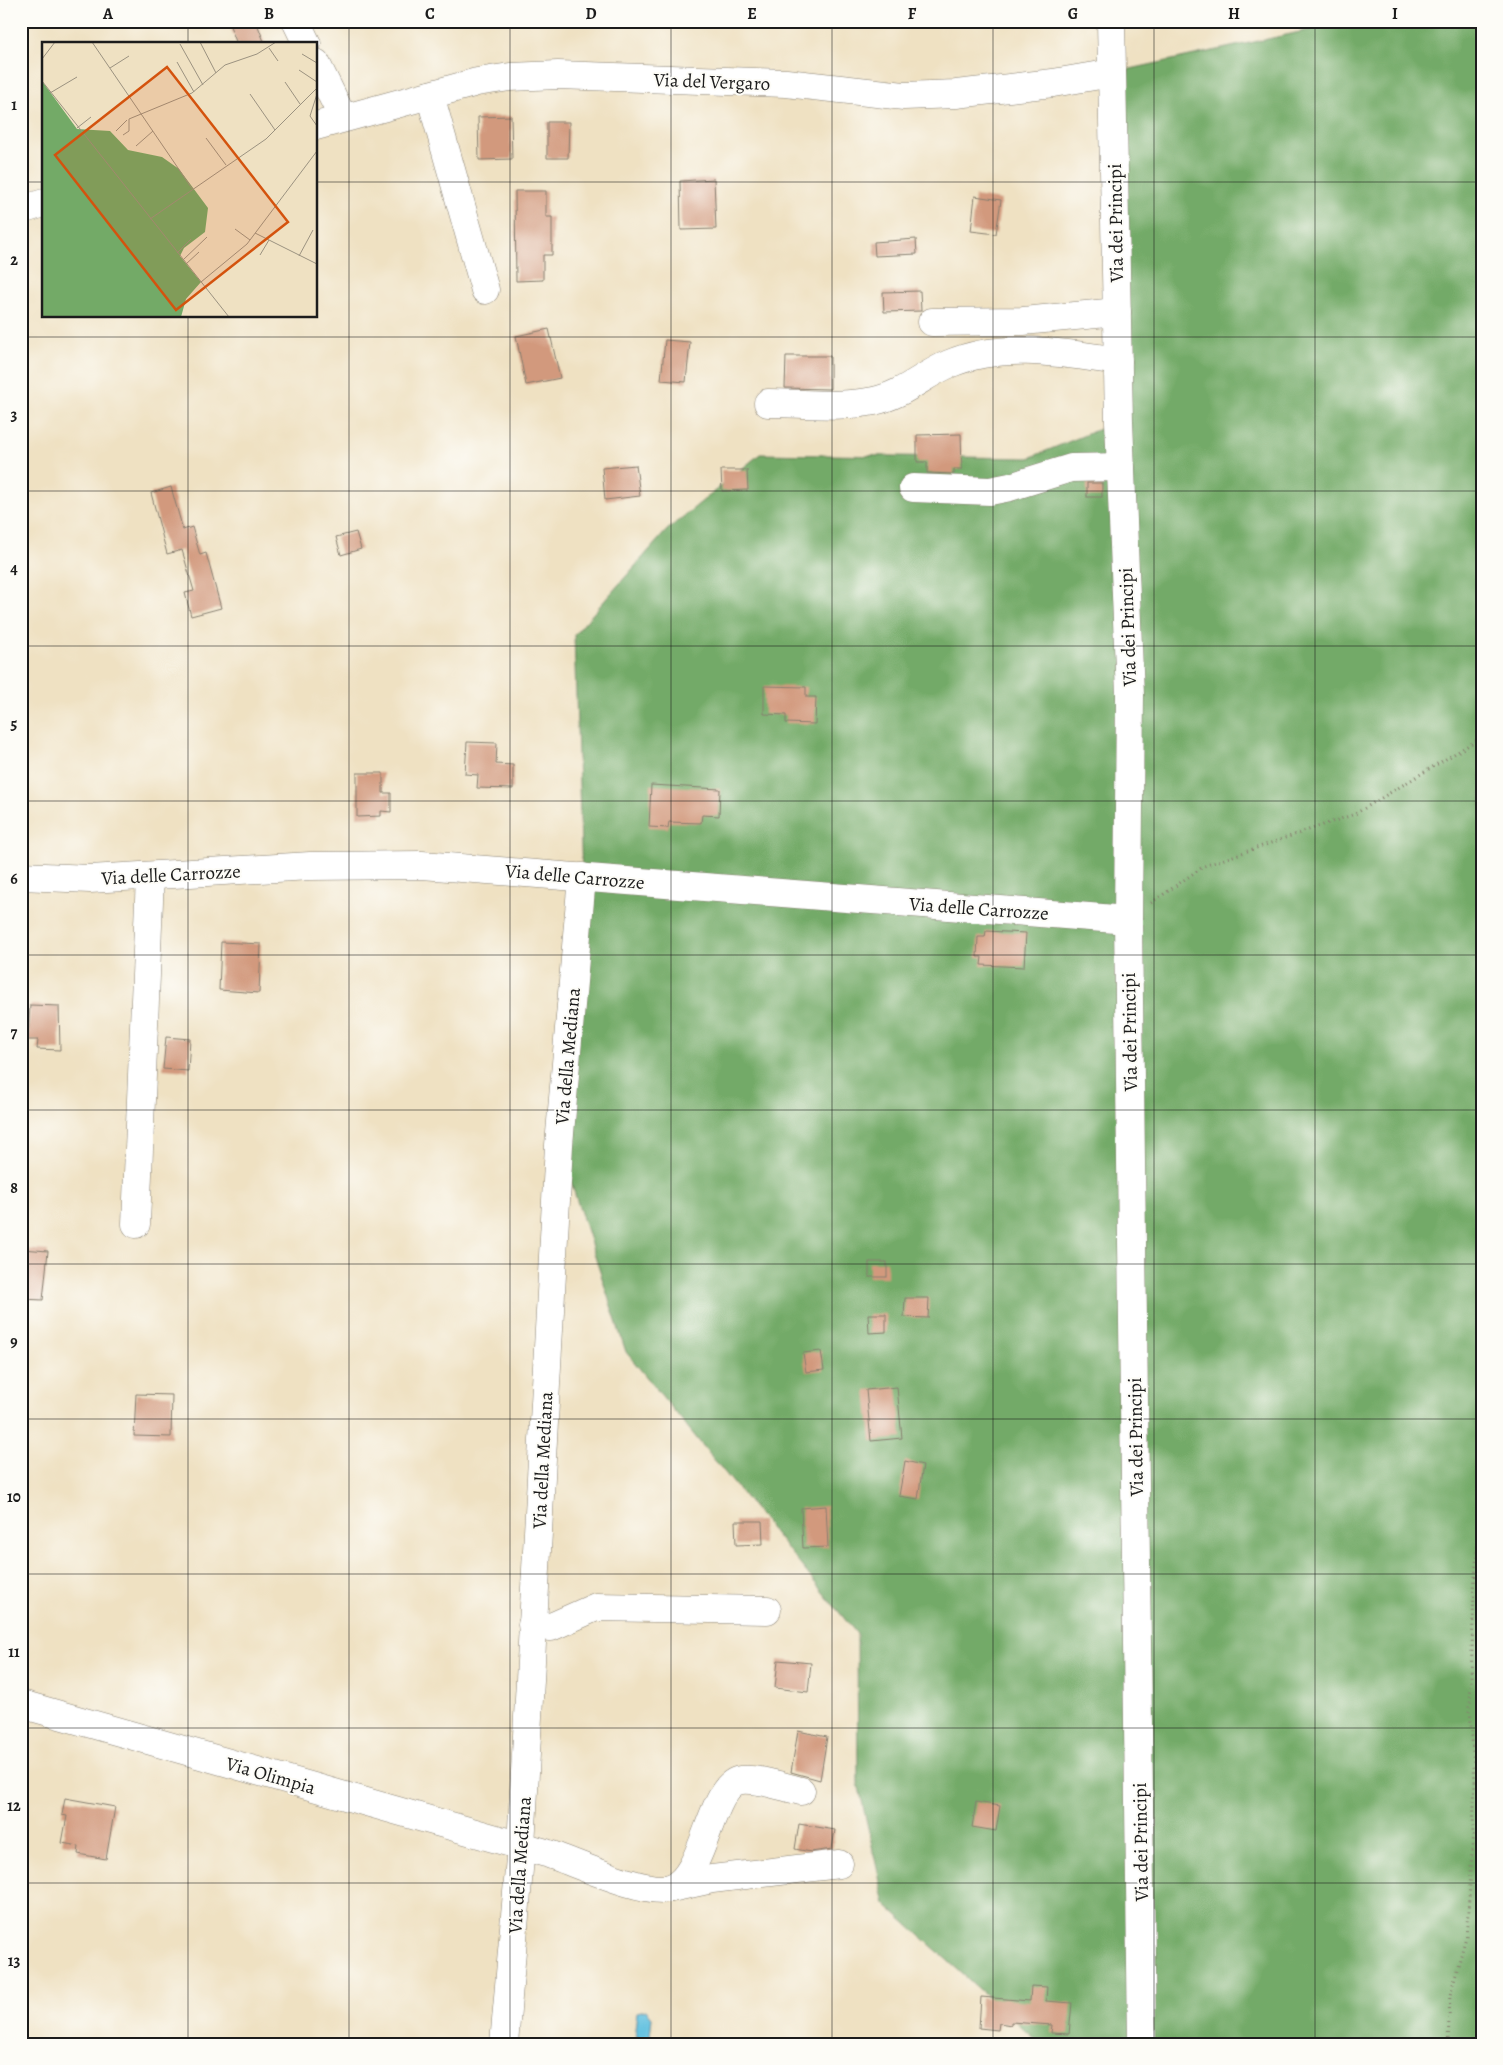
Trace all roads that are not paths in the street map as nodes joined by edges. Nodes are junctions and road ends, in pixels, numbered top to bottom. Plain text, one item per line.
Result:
1 (296, 21) edge
2 (1112, 21) edge
3 (306, 42) edge
4 (318, 67) edge
5 (1112, 73) junction
6 (430, 95) junction
7 (343, 118) junction
8 (318, 125) edge
9 (42, 204) edge
10 (21, 210) edge
11 (485, 290) dead end
12 (1117, 312) junction
13 (932, 322) dead end
14 (1118, 360) junction
15 (768, 404) dead end
16 (1121, 467) junction
17 (913, 488) dead end
18 (21, 876) edge
19 (150, 876) junction
20 (582, 877) junction
21 (1128, 920) junction
22 (136, 1224) dead end
23 (767, 1610) dead end
24 (532, 1625) junction
25 (21, 1704) edge
26 (801, 1791) dead end
27 (521, 1846) junction
28 (839, 1864) dead end
29 (671, 1888) junction
30 (504, 2044) edge
31 (1142, 2044) edge

1 - 3 street
2 - 5 street, Via dei Principi
4 - 7 street
5 - 6 street, Via del Vergaro
5 - 12 street, Via dei Principi
6 - 7 street, Via del Vergaro
6 - 11 street
7 - 8 street, Via del Vergaro
9 - 10 street
12 - 13 street
12 - 14 street, Via dei Principi
14 - 15 street
14 - 16 street, Via dei Principi
16 - 17 street
16 - 21 street, Via dei Principi
18 - 19 street, Via delle Carrozze
19 - 20 street, Via delle Carrozze
19 - 22 street
20 - 21 street, Via delle Carrozze
20 - 24 street, Via della Mediana
21 - 31 street, Via dei Principi
23 - 24 street
24 - 27 street, Via della Mediana
25 - 27 street, Via Olimpia
26 - 29 street
27 - 29 street, Via Olimpia
27 - 30 street, Via della Mediana
28 - 29 street, Via Olimpia

